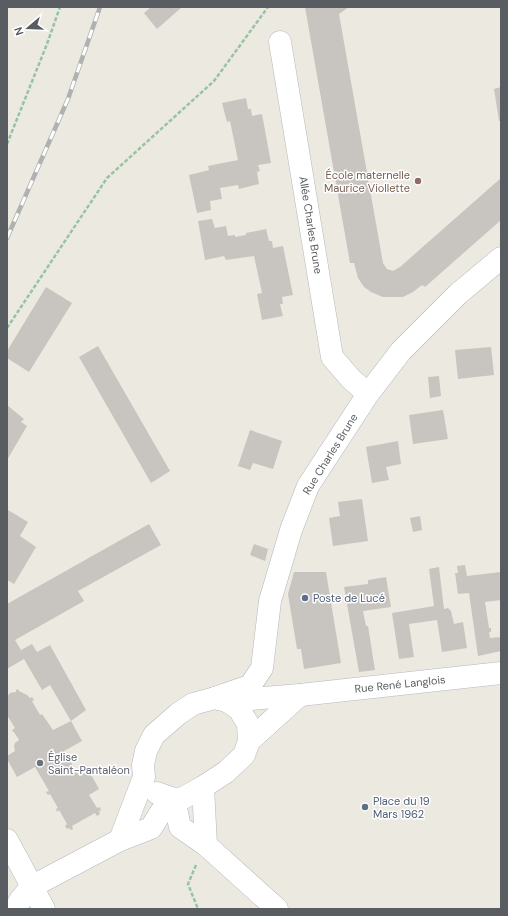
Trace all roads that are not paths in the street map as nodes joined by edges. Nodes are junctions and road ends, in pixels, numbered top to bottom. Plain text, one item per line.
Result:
1 (280, 42) dead end
2 (501, 258) edge
3 (368, 394) junction
4 (501, 673) edge
5 (300, 695) junction
6 (221, 700) junction
7 (249, 741) junction
8 (144, 777) junction
9 (203, 787) junction
10 (172, 798) junction
11 (7, 840) edge
12 (120, 840) junction
13 (211, 849) junction
14 (31, 887) junction
15 (16, 909) edge
16 (44, 909) edge
17 (277, 909) edge

1 - 3 street, Allée Charles Brune
2 - 3 street, Rue Charles Brune
3 - 6 street, Rue Charles Brune
4 - 5 street, Rue René Langlois
5 - 6 street, Rue René Langlois
5 - 7 street
6 - 7 street
6 - 8 street, Rue René Langlois
7 - 9 street
8 - 10 street
8 - 12 street, Rue René Langlois
9 - 10 street
9 - 13 street
10 - 12 street
10 - 13 street
11 - 14 street
12 - 14 street
13 - 17 street
14 - 15 street
14 - 16 street

